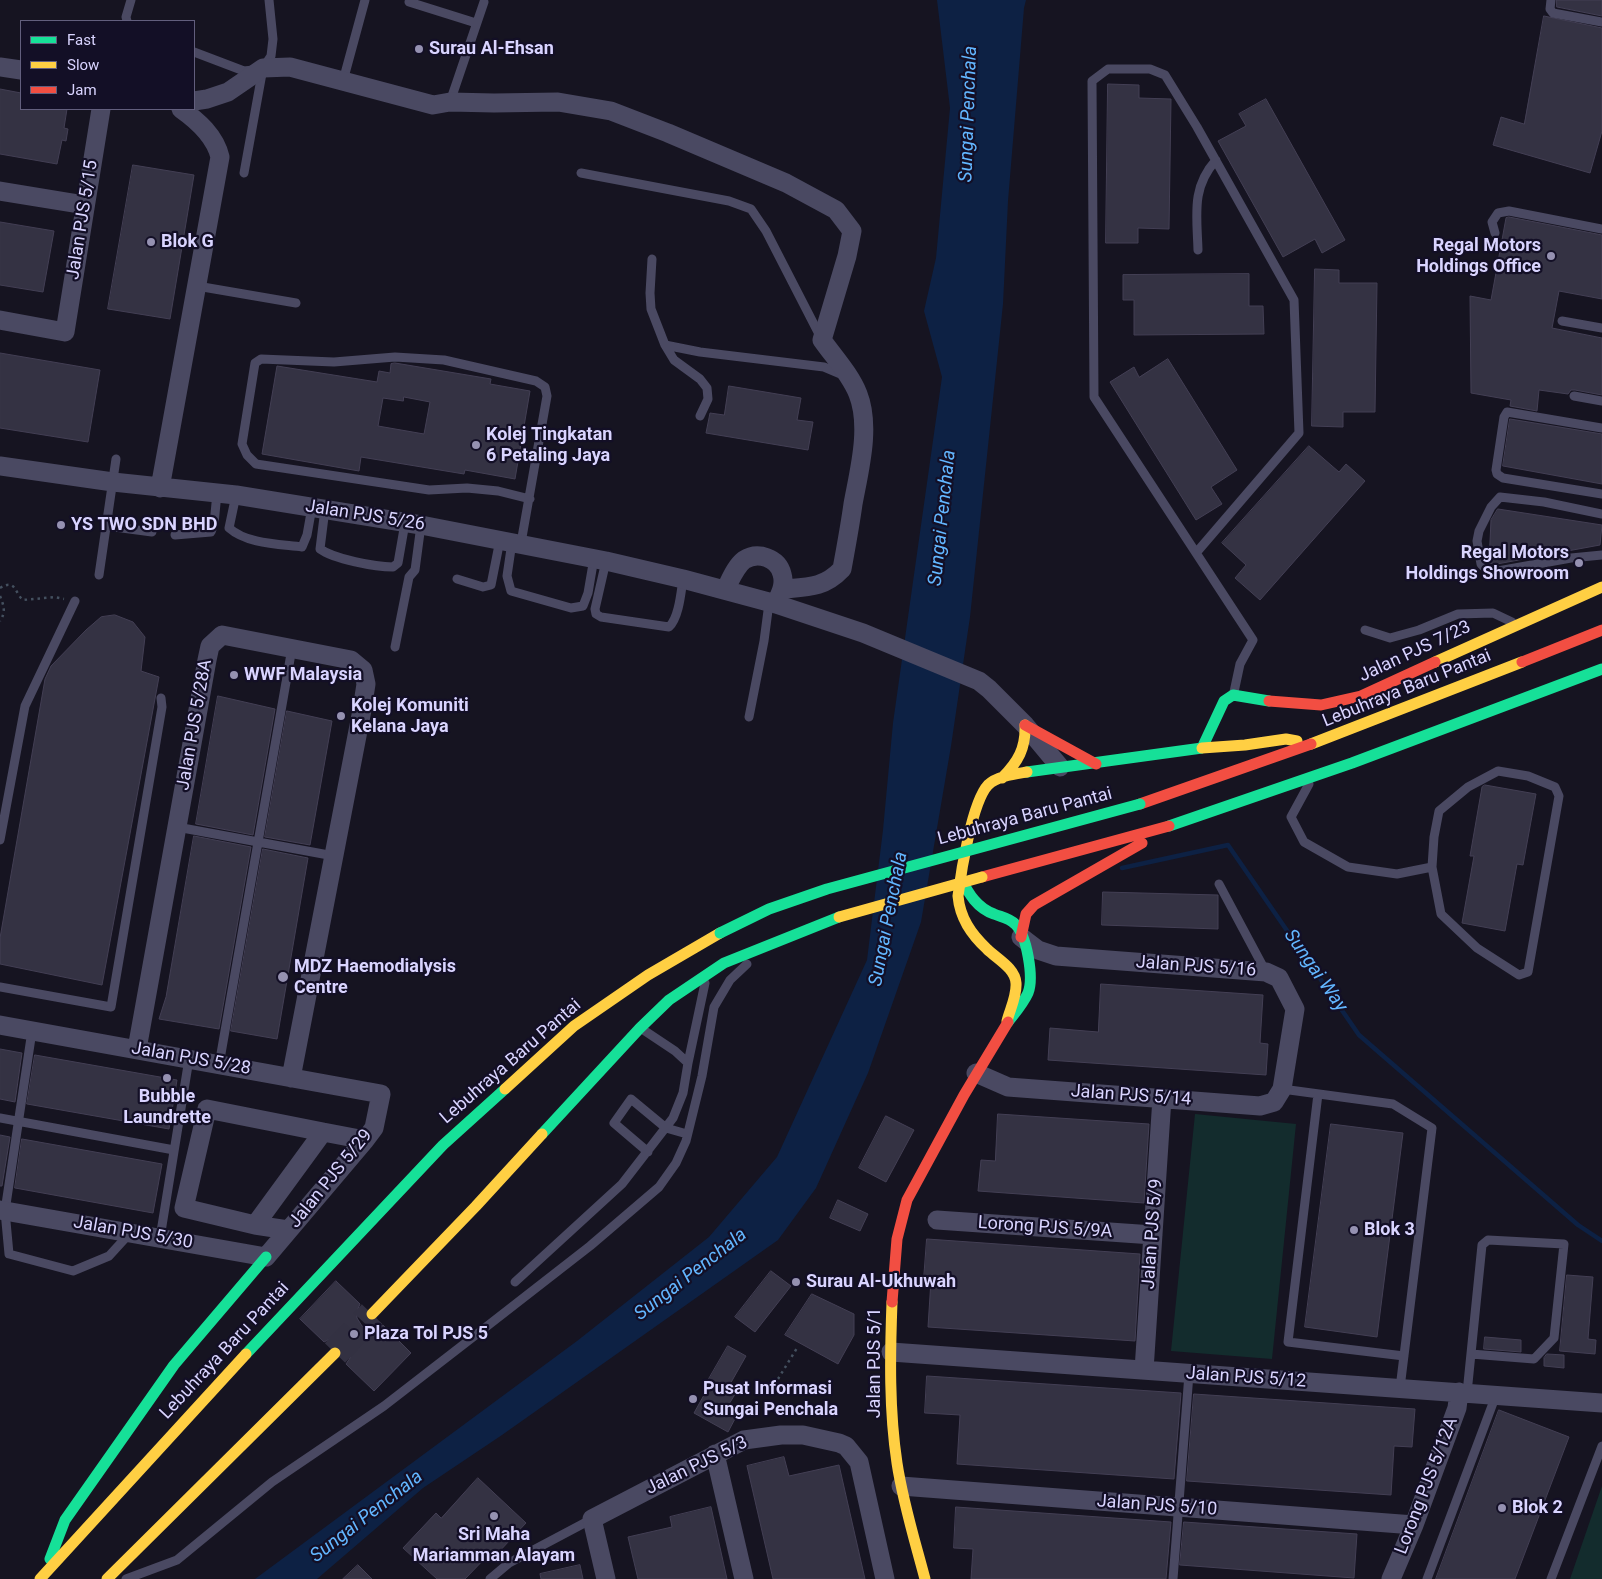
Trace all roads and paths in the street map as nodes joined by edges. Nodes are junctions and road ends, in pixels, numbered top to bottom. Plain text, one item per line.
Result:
1 (131, 0) edge
2 (269, 0) edge
3 (365, 0) edge
4 (1551, 0) edge
5 (409, 2) dead end
6 (484, 2) dead end
7 (127, 20) edge
8 (1602, 22) edge
9 (476, 23) junction
10 (195, 52) edge
11 (0, 67) edge
12 (263, 68) junction
13 (20, 70) edge
14 (343, 81) junction
15 (195, 101) edge
16 (450, 102) junction
17 (101, 110) edge
18 (182, 110) edge
19 (1216, 160) junction
20 (244, 173) dead end
21 (581, 173) dead end
22 (0, 191) edge
23 (85, 205) junction
24 (1602, 229) edge
25 (1495, 232) dead end
26 (1198, 250) dead end
27 (652, 259) dead end
28 (197, 286) junction
29 (296, 303) dead end
30 (0, 320) edge
31 (1562, 321) dead end
32 (1602, 328) edge
33 (822, 340) junction
34 (665, 345) junction
35 (848, 376) junction
36 (1574, 396) dead end
37 (1602, 401) edge
38 (700, 416) dead end
39 (1602, 428) edge
40 (116, 459) dead end
41 (0, 466) edge
42 (113, 482) junction
43 (160, 488) junction
44 (217, 493) junction
45 (1602, 494) edge
46 (236, 495) junction
47 (530, 499) junction
48 (319, 508) junction
49 (1602, 514) edge
50 (413, 524) junction
51 (107, 526) junction
52 (152, 532) dead end
53 (175, 535) dead end
54 (511, 541) junction
55 (1196, 553) junction
56 (1602, 556) edge
57 (600, 559) junction
58 (99, 575) dead end
59 (457, 579) dead end
60 (683, 579) junction
61 (1602, 587) edge
62 (0, 588) edge
63 (725, 590) junction
64 (0, 596) edge
65 (776, 599) junction
66 (75, 601) joint
67 (0, 621) edge
68 (1517, 624) junction
69 (1365, 630) dead end
70 (1602, 630) edge
71 (395, 647) dead end
72 (292, 648) junction
73 (1602, 669) edge
74 (1233, 695) junction
75 (161, 698) dead end
76 (749, 717) dead end
77 (1025, 725) junction
78 (1314, 744) junction
79 (1202, 748) junction
80 (1096, 764) junction
81 (1060, 767) junction
82 (1314, 774) junction
83 (1002, 778) junction
84 (1166, 827) junction
85 (177, 828) junction
86 (0, 840) edge
87 (258, 842) junction
88 (334, 856) junction
89 (1432, 867) junction
90 (961, 879) junction
91 (1219, 884) dead end
92 (836, 918) junction
93 (1013, 946) junction
94 (986, 948) junction
95 (1056, 956) junction
96 (1266, 972) junction
97 (707, 975) junction
98 (1031, 983) junction
99 (0, 987) edge
100 (1007, 1021) junction
101 (0, 1025) edge
102 (640, 1028) junction
103 (32, 1030) junction
104 (137, 1050) junction
105 (189, 1059) junction
106 (688, 1063) junction
107 (219, 1064) junction
108 (976, 1073) junction
109 (291, 1078) junction
110 (1282, 1089) junction
111 (381, 1094) joint
112 (1318, 1094) junction
113 (1162, 1098) junction
114 (0, 1118) edge
115 (18, 1121) junction
116 (666, 1128) junction
117 (323, 1132) junction
118 (687, 1134) junction
119 (365, 1140) junction
120 (174, 1150) junction
121 (648, 1152) junction
122 (2, 1210) edge
123 (937, 1220) dead end
124 (255, 1225) junction
125 (288, 1230) junction
126 (130, 1233) junction
127 (1153, 1235) junction
128 (160, 1238) junction
129 (266, 1257) junction
130 (515, 1282) dead end
131 (372, 1314) tunnel mouth
132 (797, 1348) dead end
133 (890, 1352) junction
134 (335, 1353) tunnel mouth
135 (1472, 1354) junction
136 (1404, 1356) junction
137 (1144, 1370) junction
138 (1189, 1374) junction
139 (778, 1379) dead end
140 (1400, 1388) junction
141 (1463, 1393) junction
142 (1496, 1395) junction
143 (1602, 1402) edge
144 (1602, 1446) edge
145 (716, 1454) junction
146 (901, 1486) junction
147 (1179, 1507) junction
148 (592, 1519) junction
149 (1414, 1525) junction
150 (42, 1576) edge
151 (107, 1579) edge
152 (126, 1579) edge
153 (490, 1579) edge
154 (606, 1579) edge
155 (744, 1579) edge
156 (885, 1579) edge
157 (925, 1579) edge
158 (1173, 1579) edge
159 (1391, 1579) edge
160 (1427, 1579) edge
161 (1551, 1579) edge

1 - 7 lane
2 - 12 lane
3 - 14 lane
4 - 8 lane
5 - 9 lane
6 - 9 lane
9 - 16 lane
10 - 12 lane
11 - 13 street
12 - 14 street
12 - 15 street
12 - 20 lane
14 - 16 street
16 - 33 street
17 - 23 street, Jalan PJS 5/15
18 - 28 street
19 - 26 lane
19 - 55 lane
19 - 55 lane
21 - 33 lane
22 - 23 street
23 - 30 street, Jalan PJS 5/15
24 - 25 lane
27 - 34 lane
28 - 29 lane
28 - 43 street
31 - 32 lane
33 - 35 street
34 - 35 lane
34 - 38 lane
35 - 65 street
36 - 37 lane
39 - 45 lane
40 - 42 lane
41 - 42 street, Jalan PJS 5/26
42 - 43 street, Jalan PJS 5/26
42 - 51 lane
43 - 44 street, Jalan PJS 5/26
44 - 46 street, Jalan PJS 5/26
44 - 53 lane
46 - 48 street, Jalan PJS 5/26
46 - 48 lane
47 - 47 lane
47 - 54 lane
48 - 50 street, Jalan PJS 5/26
48 - 50 lane
49 - 56 lane
50 - 54 street, Jalan PJS 5/26
50 - 71 lane
51 - 52 lane
51 - 58 lane
54 - 57 street, Jalan PJS 5/26
54 - 57 lane
54 - 59 lane
55 - 74 lane
57 - 60 street, Jalan PJS 5/26
57 - 60 lane
60 - 63 street, Jalan PJS 5/26
61 - 68 main road, Jalan PJS 7/23
62 - 66 path
63 - 65 street, Jalan PJS 5/26
63 - 65 street
64 - 67 path
65 - 76 lane
65 - 77 street, Jalan PJS 5/26
66 - 86 lane
68 - 69 lane
68 - 74 main road, Jalan PJS 7/23
70 - 78 main road, Lebuhraya Baru Pantai
72 - 85 street, Jalan PJS 5/28A
72 - 87 lane
72 - 88 street, Jalan PJS 5/28A
73 - 82 main road
74 - 79 main road
75 - 99 lane
77 - 80 main road
77 - 81 street, Jalan PJS 5/26
77 - 83 main road, Jalan PJS 5/1
78 - 79 main road
78 - 150 main road, Lebuhraya Baru Pantai, bridge
79 - 80 main road
80 - 81 main road
81 - 83 main road
82 - 84 main road
82 - 89 lane
83 - 90 main road, Jalan PJS 5/1
84 - 92 main road, bridge
84 - 93 main road
85 - 87 lane
85 - 104 street, Jalan PJS 5/28A
87 - 88 lane
87 - 107 lane
88 - 109 street, Jalan PJS 5/28A
89 - 89 lane
90 - 93 main road
90 - 94 main road, Jalan PJS 5/1
91 - 96 lane
92 - 97 main road
92 - 118 lane
93 - 94 main road
93 - 95 street, Jalan PJS 5/16
93 - 98 main road
94 - 100 main road, Jalan PJS 5/1
95 - 96 street, Jalan PJS 5/16
95 - 98 street
96 - 110 street, Jalan PJS 5/16
97 - 102 main road
97 - 106 lane
98 - 100 main road, Jalan PJS 5/1
100 - 108 main road, Jalan PJS 5/1
101 - 103 street, Jalan PJS 5/28
102 - 106 lane
102 - 131 main road
103 - 104 street, Jalan PJS 5/28
103 - 115 lane
104 - 105 street, Jalan PJS 5/28
105 - 107 street, Jalan PJS 5/28
105 - 120 lane
106 - 116 lane
107 - 109 street, Jalan PJS 5/28
108 - 113 street, Jalan PJS 5/14
108 - 133 main road, Jalan PJS 5/1
109 - 111 street, Jalan PJS 5/28
110 - 112 lane
110 - 113 street, Jalan PJS 5/14
111 - 119 street, Jalan PJS 5/29
112 - 136 lane
112 - 136 lane
113 - 127 street, Jalan PJS 5/9
114 - 115 lane
115 - 120 lane
115 - 122 lane
116 - 118 lane
116 - 121 lane
116 - 121 lane
117 - 119 street
117 - 124 street
117 - 124 street
118 - 152 lane
119 - 125 street, Jalan PJS 5/29
120 - 128 lane
121 - 130 lane
122 - 126 street, Jalan PJS 5/30
122 - 126 lane
123 - 127 street, Lorong PJS 5/9A
124 - 125 street
125 - 129 street, Jalan PJS 5/29
126 - 128 street, Jalan PJS 5/30
127 - 137 street, Jalan PJS 5/9
128 - 129 street, Jalan PJS 5/30
129 - 150 main road
132 - 139 path
133 - 137 street, Jalan PJS 5/12
133 - 146 main road, Jalan PJS 5/1
134 - 151 main road
135 - 135 lane
135 - 141 lane
136 - 140 lane
137 - 138 street, Jalan PJS 5/12
138 - 140 street, Jalan PJS 5/12
138 - 147 lane
140 - 141 street, Jalan PJS 5/12
141 - 142 street, Jalan PJS 5/12
141 - 149 street, Lorong PJS 5/12A
142 - 143 street, Jalan PJS 5/12
142 - 160 lane
144 - 161 lane
145 - 148 street, Jalan PJS 5/3
145 - 155 street
145 - 156 street, Jalan PJS 5/3
146 - 147 street, Jalan PJS 5/10
146 - 157 main road, Jalan PJS 5/1
147 - 149 street, Jalan PJS 5/10
147 - 158 lane
148 - 153 lane
148 - 154 street
149 - 159 street, Lorong PJS 5/12A

